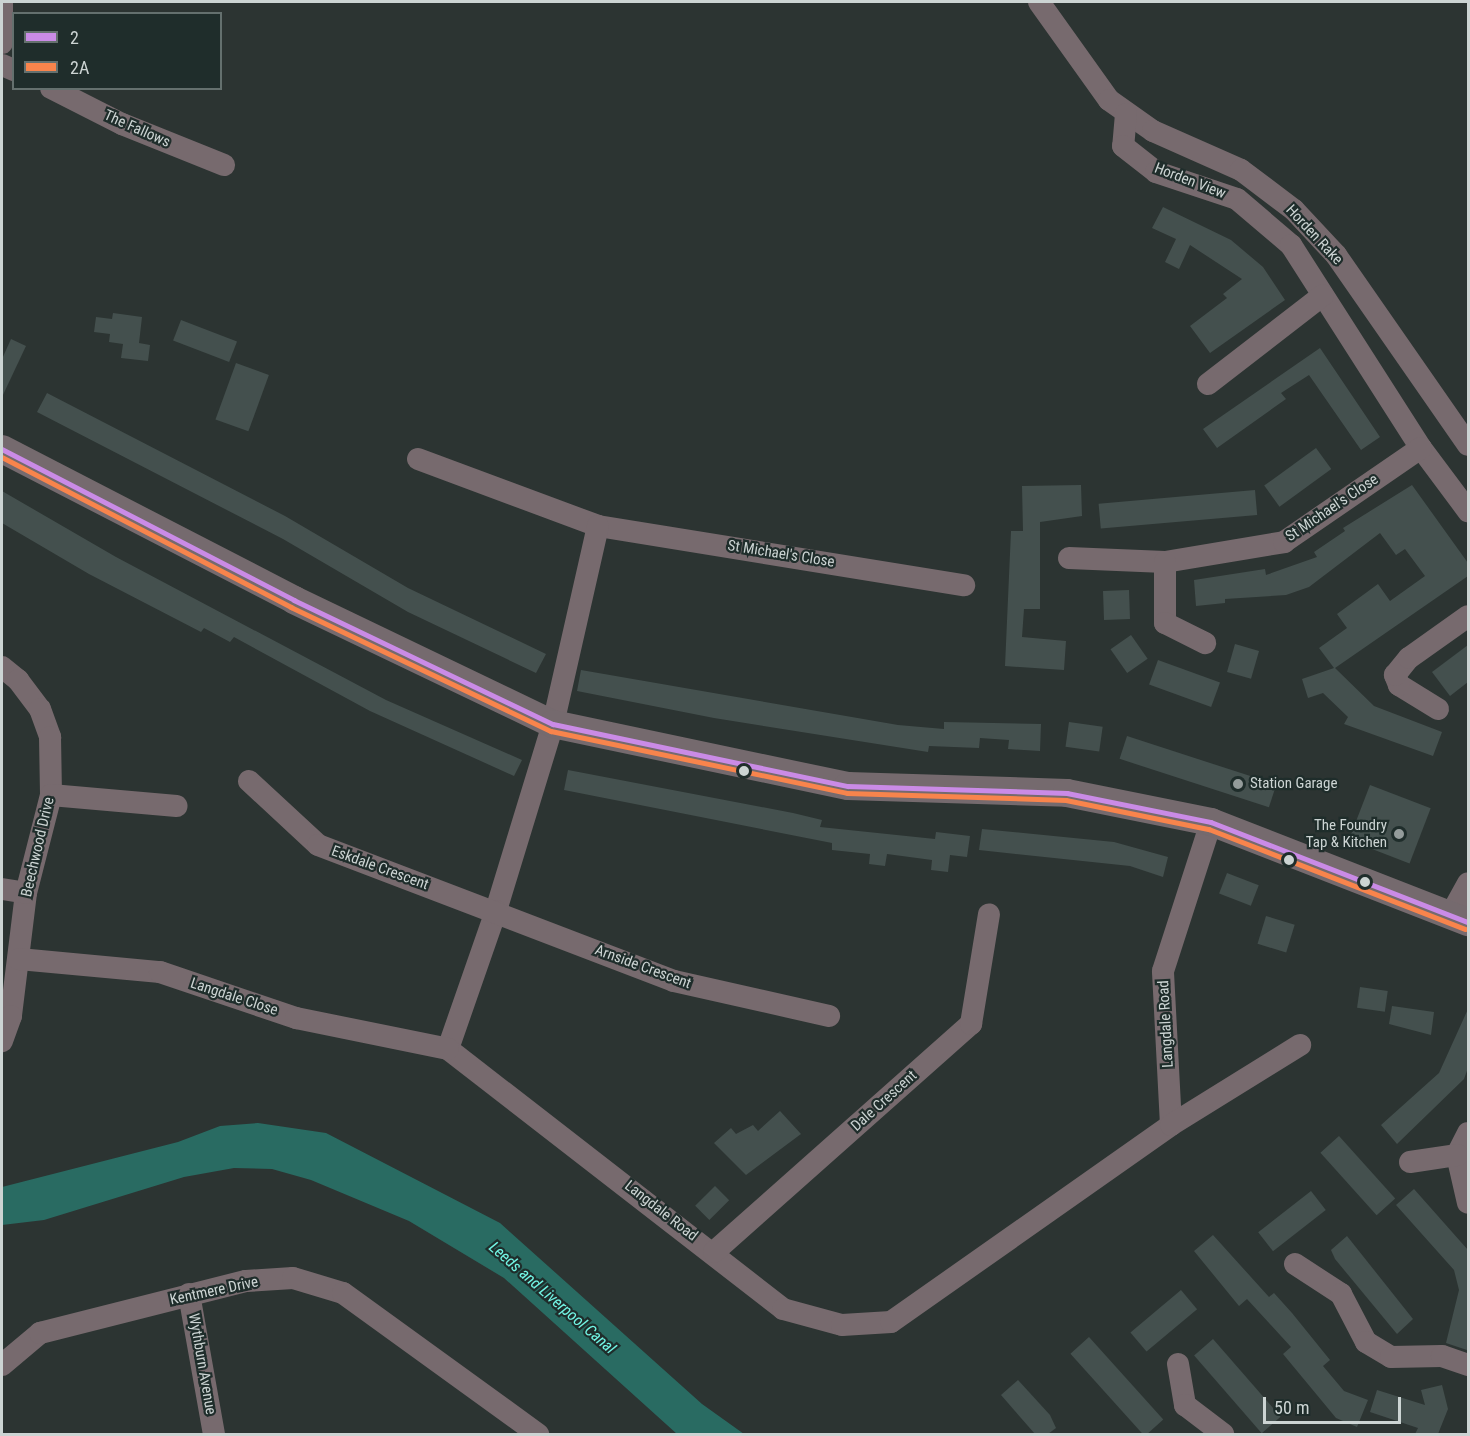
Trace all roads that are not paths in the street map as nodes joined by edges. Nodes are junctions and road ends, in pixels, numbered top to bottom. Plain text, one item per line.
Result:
1 (2, 2) edge
2 (1039, 2) edge
3 (2, 43) edge
4 (55, 90) edge
5 (1126, 114) junction
6 (224, 165) dead end
7 (1323, 295) junction
8 (1208, 384) dead end
9 (1468, 445) edge
10 (1421, 448) junction
11 (2, 449) edge
12 (418, 459) dead end
13 (1468, 511) edge
14 (598, 526) junction
15 (1070, 558) dead end
16 (1165, 562) junction
17 (964, 585) dead end
18 (1468, 616) edge
19 (1205, 643) dead end
20 (2, 667) edge
21 (1438, 709) dead end
22 (553, 724) junction
23 (249, 781) dead end
24 (51, 795) junction
25 (177, 806) dead end
26 (1211, 822) junction
27 (1468, 883) edge
28 (2, 889) edge
29 (26, 893) junction
30 (496, 912) junction
31 (989, 914) dead end
32 (1460, 918) edge
33 (19, 959) junction
34 (829, 1016) dead end
35 (2, 1041) edge
36 (1300, 1045) dead end
37 (448, 1049) junction
38 (1171, 1125) junction
39 (1468, 1133) edge
40 (1457, 1155) junction
41 (1410, 1162) dead end
42 (1468, 1203) edge
43 (714, 1252) junction
44 (1296, 1264) dead end
45 (189, 1294) junction
46 (1178, 1364) dead end
47 (2, 1365) edge
48 (1468, 1365) edge
49 (214, 1434) edge
50 (538, 1434) edge
51 (1223, 1434) edge

1 - 3 street
2 - 5 street, Horden Rake
4 - 6 street, The Fallows
5 - 7 street, Horden View
5 - 9 street, Horden Rake
7 - 8 street
7 - 10 street, Horden View
10 - 13 street, Horden View
10 - 16 street, St Michael's Close
11 - 22 main road
12 - 14 street, St Michael's Close
14 - 17 street, St Michael's Close
14 - 22 street
15 - 16 street, St Michael's Close
16 - 19 street
18 - 21 street
20 - 24 street, Beechwood Drive
22 - 26 main road
22 - 30 street
23 - 30 street, Eskdale Crescent
24 - 25 street
24 - 29 street, Beechwood Drive
26 - 32 main road
26 - 38 street, Langdale Road
27 - 32 street
28 - 29 street
29 - 33 street, Beechwood Drive
30 - 34 street, Arnside Crescent
30 - 37 street
31 - 43 street, Dale Crescent
33 - 35 street, Beechwood Drive
33 - 37 street, Langdale Close
36 - 38 street, Langdale Road
37 - 43 street, Langdale Road
38 - 43 street, Langdale Road
39 - 40 street
40 - 41 street
40 - 42 street
44 - 48 street
45 - 47 street, Kentmere Drive
45 - 49 street, Wythburn Avenue
45 - 50 street, Kentmere Drive
46 - 51 street

